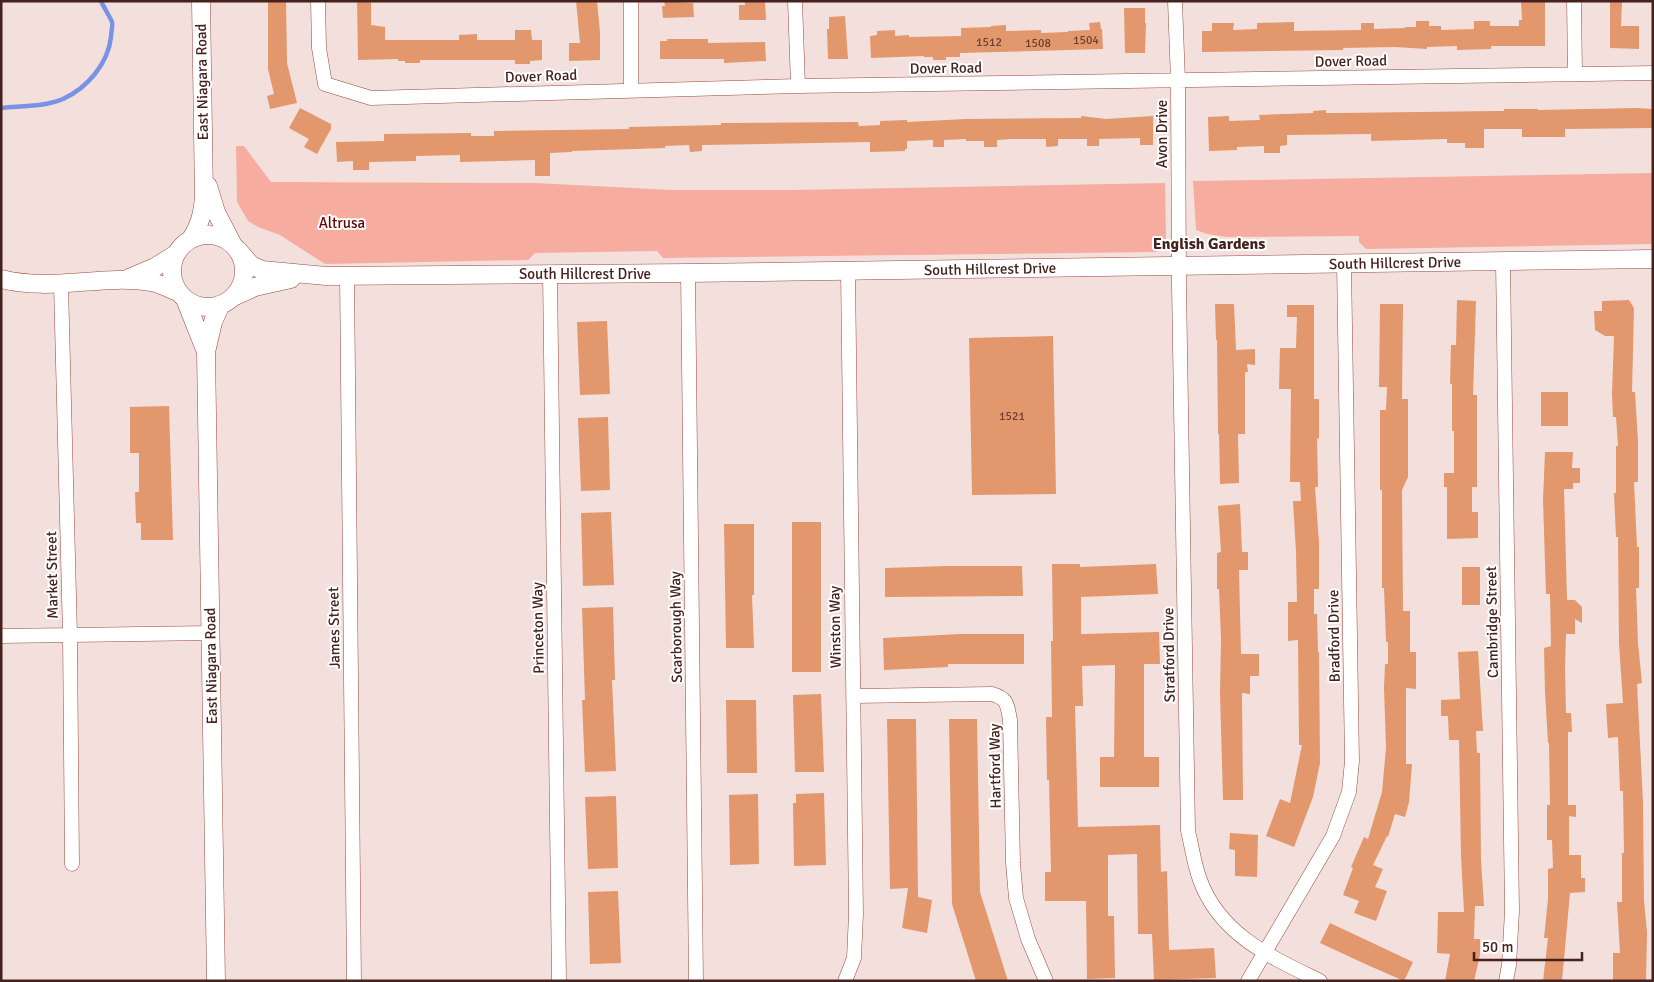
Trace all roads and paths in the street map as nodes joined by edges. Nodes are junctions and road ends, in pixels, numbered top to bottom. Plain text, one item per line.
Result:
1 (201, 1) edge
2 (318, 1) edge
3 (631, 1) edge
4 (795, 1) edge
5 (1175, 1) edge
6 (1574, 1) edge
7 (1575, 73) junction
8 (1653, 73) edge
9 (1178, 81) junction
10 (798, 86) junction
11 (631, 90) junction
12 (203, 164) junction
13 (191, 239) junction
14 (235, 248) junction
15 (176, 254) junction
16 (1653, 259) edge
17 (1503, 262) junction
18 (1344, 264) junction
19 (1179, 266) junction
20 (848, 271) junction
21 (688, 273) junction
22 (550, 274) junction
23 (326, 276) junction
24 (347, 276) junction
25 (1, 279) edge
26 (121, 280) junction
27 (61, 285) junction
28 (182, 296) junction
29 (226, 302) junction
30 (206, 352) junction
31 (211, 633) junction
32 (70, 635) junction
33 (1, 636) edge
34 (853, 696) junction
35 (72, 864) dead end
36 (1265, 954) junction
37 (216, 981) edge
38 (354, 981) edge
39 (559, 981) edge
40 (696, 981) edge
41 (845, 981) edge
42 (1046, 981) edge
43 (1248, 981) edge
44 (1320, 981) edge
45 (1506, 981) edge

1 - 12 street, East Niagara Road
2 - 11 street, Dover Road
3 - 11 street
4 - 10 street
5 - 9 street, Avon Drive
6 - 7 street
7 - 8 street, Dover Road
7 - 9 street, Dover Road
9 - 10 street, Dover Road
9 - 19 street, Avon Drive
10 - 11 street, Dover Road
12 - 13 street, East Niagara Road
12 - 14 street, East Niagara Road
13 - 14 street
13 - 15 street
14 - 23 street, South Hillcrest Drive
14 - 29 street
15 - 26 street
15 - 28 street
16 - 17 street, South Hillcrest Drive
17 - 18 street, South Hillcrest Drive
17 - 45 street, Cambridge Street
18 - 19 street, South Hillcrest Drive
18 - 36 street, Bradford Drive
19 - 20 street, South Hillcrest Drive
19 - 36 street, Stratford Drive
20 - 21 street, South Hillcrest Drive
20 - 34 street, Winston Way
21 - 22 street, South Hillcrest Drive
21 - 40 street, Scarborough Way
22 - 24 street, South Hillcrest Drive
22 - 39 street, Princeton Way
23 - 24 street, South Hillcrest Drive
23 - 29 street, South Hillcrest Drive
24 - 38 street, James Street
25 - 27 street
26 - 27 street
26 - 28 street
27 - 32 street, Market Street
28 - 29 street
28 - 30 street, East Niagara Road
29 - 30 street, East Niagara Road
30 - 31 street, East Niagara Road
31 - 32 street
31 - 37 street, East Niagara Road
32 - 33 street
32 - 35 street, Market Street
34 - 41 street, Winston Way
34 - 42 street, Hartford Way
36 - 43 street, Bradford Drive
36 - 44 street, Stratford Drive

